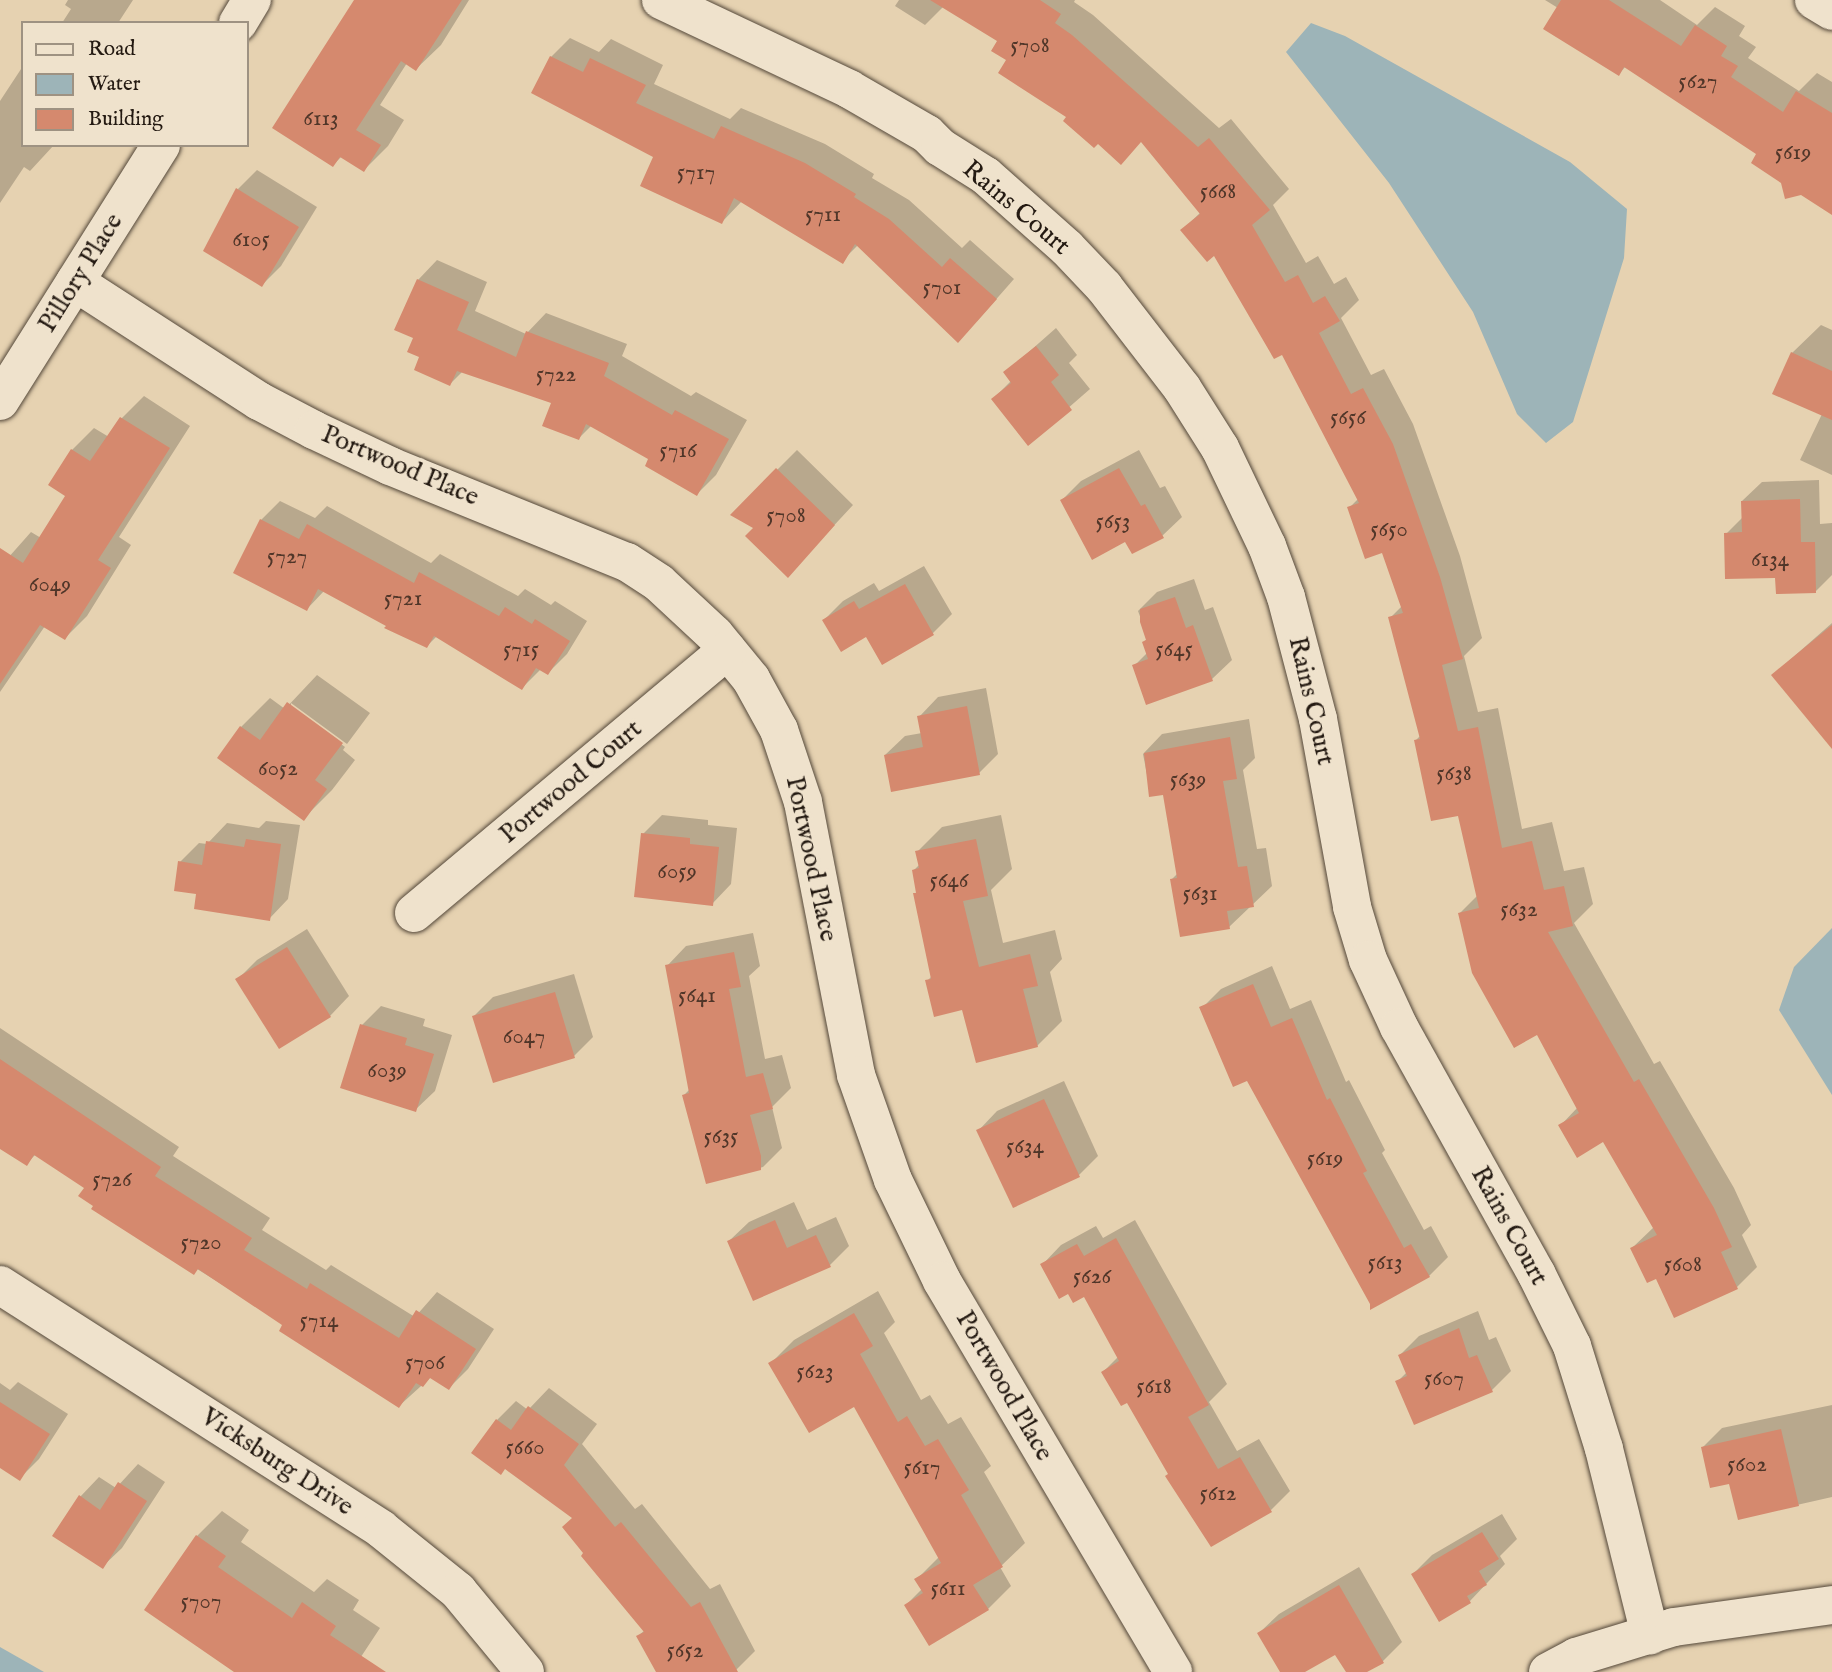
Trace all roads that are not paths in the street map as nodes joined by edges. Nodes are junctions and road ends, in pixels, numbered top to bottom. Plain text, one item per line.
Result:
1 (253, 0) edge
2 (661, 0) edge
3 (1814, 0) edge
4 (1832, 11) edge
5 (239, 21) edge
6 (160, 147) edge
7 (75, 282) junction
8 (0, 401) edge
9 (727, 650) junction
10 (414, 913) dead end
11 (0, 1285) edge
12 (1832, 1605) edge
13 (1650, 1635) junction
14 (525, 1672) edge
15 (1173, 1672) edge
16 (1548, 1672) edge

1 - 5 street
2 - 13 street, Rains Court
3 - 4 street
6 - 7 street, Pillory Place
7 - 8 street, Pillory Place
7 - 9 street, Portwood Place
9 - 10 street, Portwood Court
9 - 15 street, Portwood Place
11 - 14 street, Vicksburg Drive
12 - 13 street
13 - 16 street

